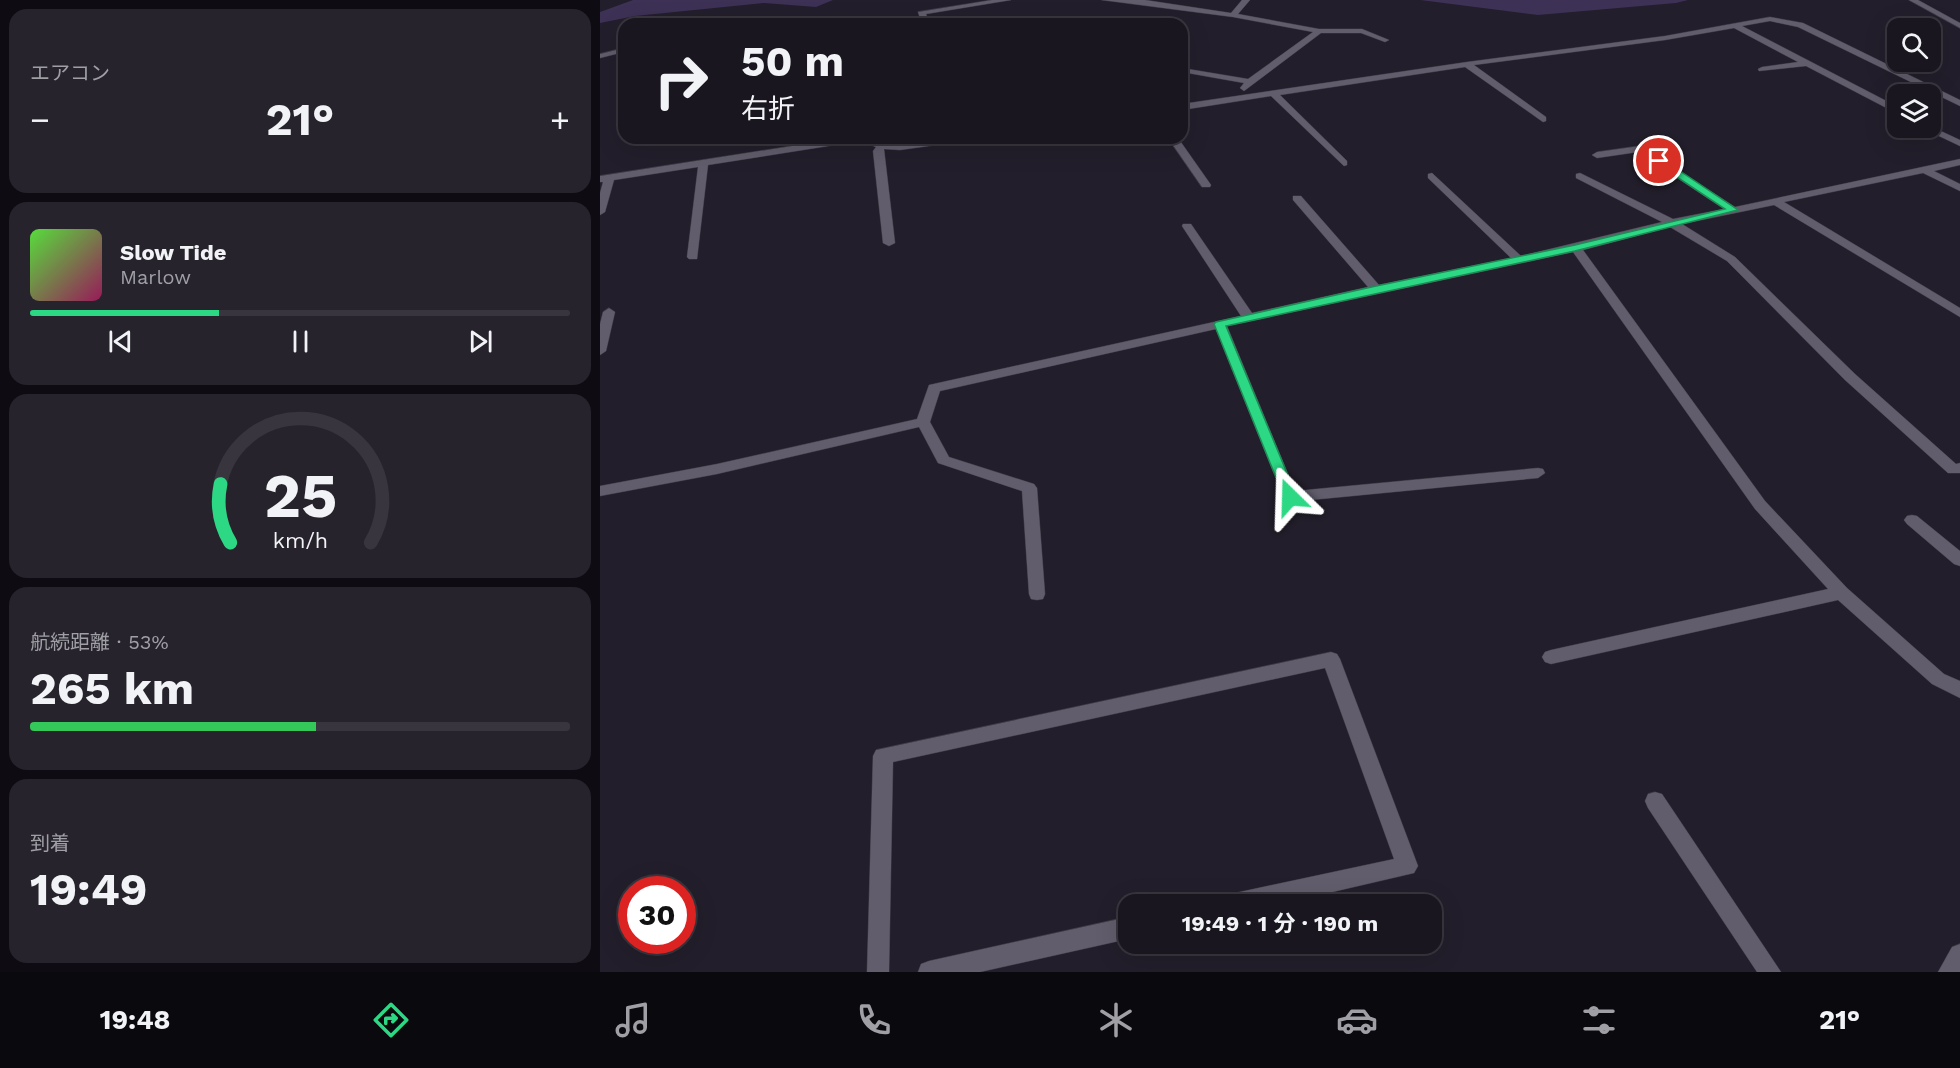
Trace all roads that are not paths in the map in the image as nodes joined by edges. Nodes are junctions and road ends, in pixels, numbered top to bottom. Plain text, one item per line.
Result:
1 (1007, 0) edge
2 (1106, 0) edge
3 (1246, 0) edge
4 (1913, 0) edge
5 (1233, 15) junction
6 (924, 18) edge
7 (1734, 25) junction
8 (1960, 26) edge
9 (1319, 31) junction
10 (1384, 40) dead end
11 (618, 52) edge
12 (600, 56) edge
13 (1808, 63) junction
14 (1467, 64) junction
15 (1762, 69) dead end
16 (1188, 70) edge
17 (1250, 82) junction
18 (1273, 93) junction
19 (1243, 97) junction
20 (1960, 103) edge
21 (1887, 105) edge
22 (1188, 106) edge
23 (1543, 119) dead end
24 (1941, 135) edge
25 (823, 144) edge
26 (882, 144) edge
27 (890, 144) edge
28 (922, 144) edge
29 (1177, 144) edge
30 (1960, 144) edge
31 (1597, 155) dead end
32 (1960, 162) edge
33 (704, 163) junction
34 (1344, 163) dead end
35 (1925, 170) junction
36 (1432, 176) dead end
37 (1580, 176) dead end
38 (604, 179) edge
39 (1206, 185) dead end
40 (1960, 188) edge
41 (1297, 198) dead end
42 (1775, 201) junction
43 (1733, 210) junction
44 (600, 212) edge
45 (1672, 223) junction
46 (1187, 226) dead end
47 (889, 243) dead end
48 (1575, 248) junction
49 (693, 257) dead end
50 (1519, 260) junction
51 (1376, 289) junction
52 (609, 312) dead end
53 (1960, 313) edge
54 (1248, 317) junction
55 (1220, 324) junction
56 (600, 351) edge
57 (923, 422) junction
58 (1960, 468) edge
59 (1538, 473) dead end
60 (600, 491) edge
61 (1912, 520) dead end
62 (1960, 560) edge
63 (1841, 593) junction
64 (1037, 594) dead end
65 (1551, 657) dead end
66 (1960, 690) edge
67 (1655, 801) dead end
68 (1280, 894) edge
69 (1118, 930) edge
70 (1960, 955) edge
71 (878, 972) edge
72 (929, 972) edge
73 (1770, 972) edge
74 (1949, 972) edge

1 - 6 street
2 - 5 street
3 - 5 street
4 - 8 street
5 - 9 street
7 - 13 street
7 - 14 street
7 - 20 street
9 - 10 street
9 - 17 street
11 - 12 street
13 - 15 street
13 - 21 street
14 - 18 street
14 - 23 street
16 - 17 street
17 - 19 street
18 - 19 street
18 - 34 street
19 - 22 street
24 - 30 street
25 - 33 street
26 - 47 street
27 - 28 street
29 - 39 street
31 - 43 street
32 - 35 street
33 - 38 street
33 - 49 street
35 - 40 street
35 - 42 street
36 - 50 street
37 - 45 street
38 - 44 street
41 - 51 street
42 - 43 street
42 - 53 street
43 - 45 street
45 - 48 street
45 - 58 street
46 - 54 street
48 - 50 street
48 - 63 street
50 - 51 street
51 - 54 street
52 - 56 street
54 - 55 street
55 - 57 street
55 - 59 street
57 - 60 street
57 - 64 street
61 - 62 street
63 - 65 street
63 - 66 street
67 - 73 street
68 - 71 street
69 - 72 street
70 - 74 street

